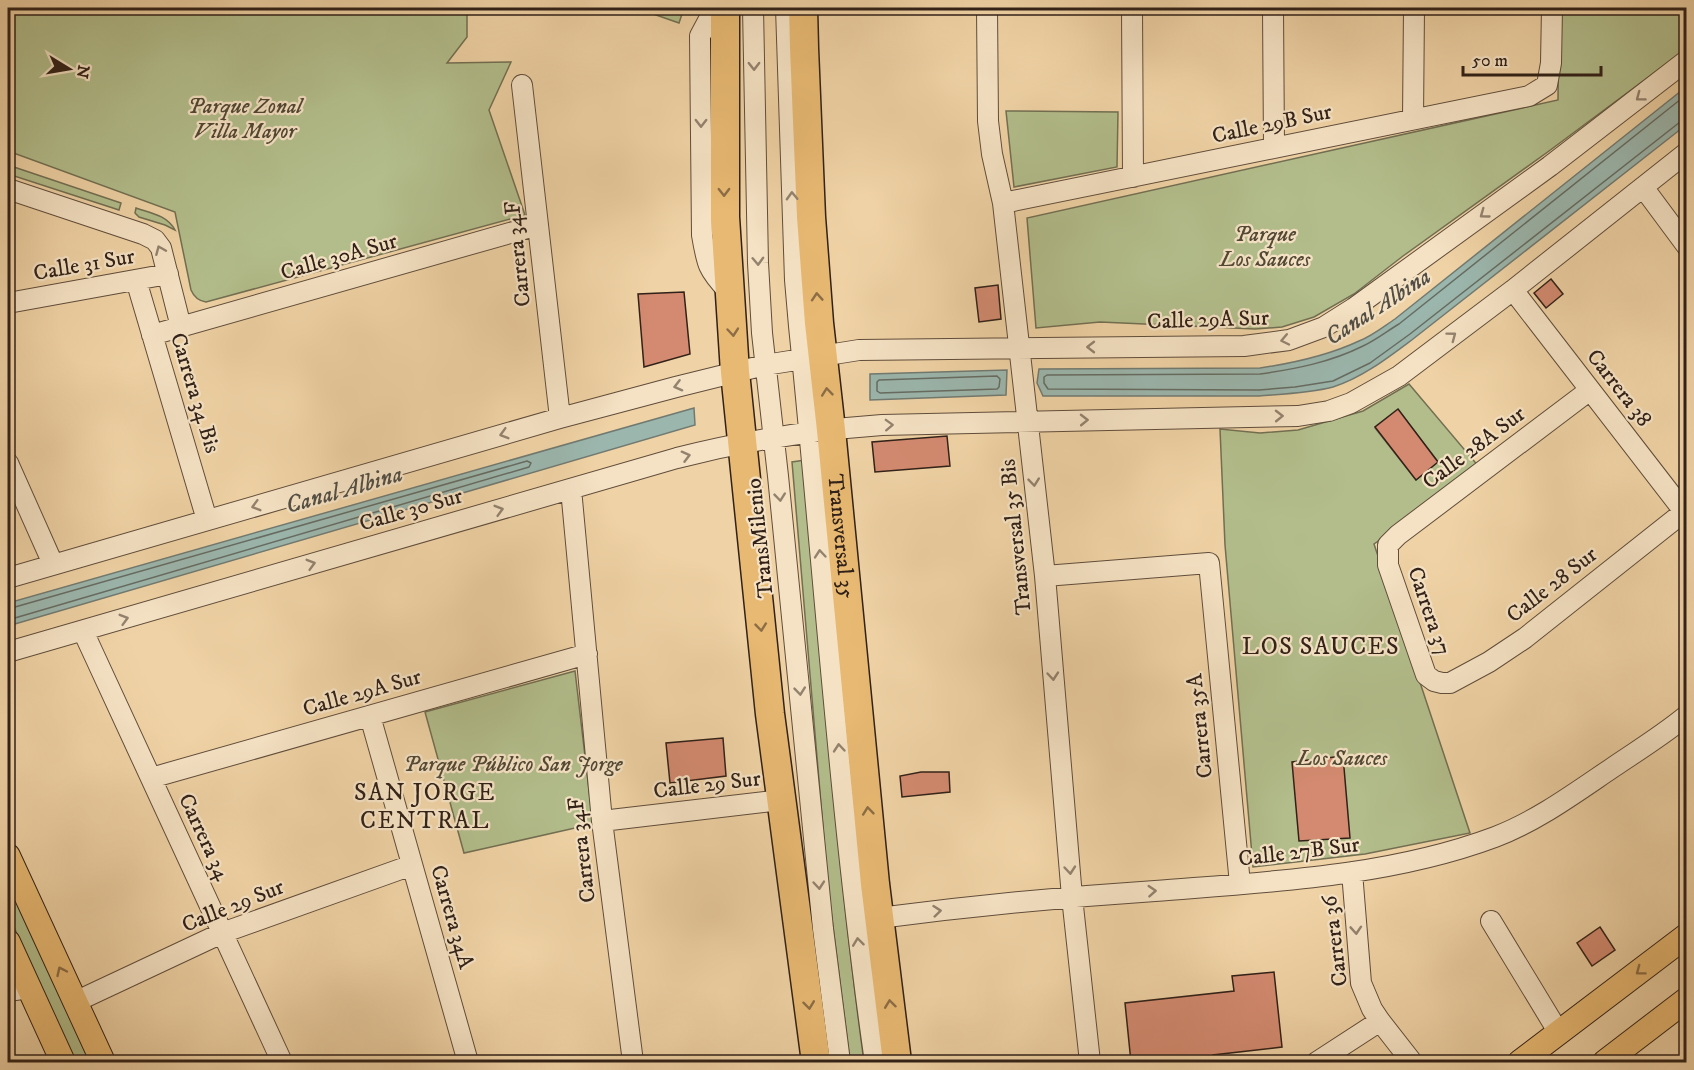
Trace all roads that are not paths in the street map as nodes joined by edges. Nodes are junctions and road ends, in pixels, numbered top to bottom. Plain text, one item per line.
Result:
1 (719, 8) edge
2 (725, 8) edge
3 (753, 8) edge
4 (786, 8) edge
5 (803, 8) edge
6 (987, 8) edge
7 (1132, 8) edge
8 (1273, 8) edge
9 (1413, 8) edge
10 (1552, 8) edge
11 (1686, 61) edge
12 (522, 85) dead end
13 (1413, 119) junction
14 (1274, 148) junction
15 (1686, 153) edge
16 (1133, 177) junction
17 (1643, 187) junction
18 (8, 189) edge
19 (1003, 203) junction
20 (538, 225) junction
21 (1686, 245) edge
22 (168, 274) junction
23 (136, 280) junction
24 (1513, 290) junction
25 (729, 292) junction
26 (8, 303) edge
27 (181, 327) junction
28 (152, 335) junction
29 (1020, 348) junction
30 (812, 357) junction
31 (765, 365) junction
32 (735, 372) junction
33 (1590, 390) junction
34 (1026, 412) junction
35 (560, 418) junction
36 (820, 431) junction
37 (774, 439) junction
38 (742, 444) junction
39 (8, 463) edge
40 (571, 489) junction
41 (1685, 513) edge
42 (207, 520) junction
43 (1388, 545) joint
44 (53, 564) junction
45 (1045, 576) junction
46 (8, 578) edge
47 (83, 631) junction
48 (8, 652) edge
49 (587, 654) junction
50 (1442, 683) joint
51 (370, 716) junction
52 (1686, 716) edge
53 (151, 778) junction
54 (781, 800) junction
55 (602, 821) junction
56 (8, 856) edge
57 (412, 865) junction
58 (1352, 872) junction
59 (1240, 884) junction
60 (1072, 897) junction
61 (879, 918) junction
62 (1491, 921) dead end
63 (222, 933) junction
64 (1686, 936) edge
65 (8, 942) edge
66 (18, 990) edge
67 (1686, 1000) edge
68 (75, 1002) junction
69 (1380, 1021) junction
70 (1559, 1033) junction
71 (63, 1062) edge
72 (103, 1062) edge
73 (282, 1062) edge
74 (468, 1062) edge
75 (633, 1062) edge
76 (816, 1062) edge
77 (840, 1062) edge
78 (875, 1062) edge
79 (897, 1062) edge
80 (1090, 1062) edge
81 (1317, 1062) edge
82 (1412, 1062) edge
83 (1520, 1062) edge
84 (1605, 1062) edge

1 -> 25 street
2 -> 25 highway
3 -> 31 street, TransMilenio
30 -> 4 street
30 -> 5 highway, Transversal 35
6 - 19 street, Transversal 35 Bis
7 - 16 street
8 - 14 street
9 - 13 street
10 - 13 street, Calle 29B Sur
11 -> 29 street, Calle 29A Sur
12 - 20 street, Carrera 34F
13 - 14 street, Calle 29B Sur
14 - 16 street, Calle 29B Sur
15 - 17 street
16 - 19 street, Calle 29B Sur
17 - 21 street
17 - 24 street
22 -> 18 street
19 - 29 street, Transversal 35 Bis
20 - 27 street, Calle 30A Sur
20 - 35 street, Carrera 34F
22 - 23 street, Calle 31 Sur
22 - 27 street
23 - 26 street, Calle 31 Sur
23 - 28 street, Carrera 34 Bis
24 - 33 street, Carrera 38
34 -> 24 street
25 -> 32 highway
27 - 28 street, Calle 30A Sur
28 - 42 street, Carrera 34 Bis
29 - 30 street, Calle 29A Sur
29 - 34 street, Transversal 35 Bis
30 - 31 street
36 -> 30 highway, Transversal 35
31 - 32 street
31 - 37 street, TransMilenio
32 -> 35 street
32 - 38 highway
33 - 41 street, Carrera 38
33 - 43 street, Calle 28A Sur
36 -> 34 street
34 -> 45 street, Transversal 35 Bis
35 -> 42 street
36 - 37 street, Calle 30 Sur
61 -> 36 highway, Transversal 35
78 -> 36 street
37 - 38 street, Calle 30 Sur
37 -> 77 street, TransMilenio
40 -> 38 street, Calle 30 Sur
38 -> 54 highway
39 - 44 street
47 -> 40 street, Calle 30 Sur
40 - 49 street, Carrera 34F
41 - 50 street, Calle 28 Sur
42 - 44 street
43 - 50 street, Carrera 37
44 - 46 street
45 - 59 street, Carrera 35A
45 -> 60 street, Transversal 35 Bis
47 - 48 street, Calle 30 Sur
47 - 53 street, Carrera 34
49 - 51 street, Calle 29A Sur
49 - 55 street, Carrera 34F
51 - 53 street, Calle 29A Sur
51 - 57 street, Carrera 34A
52 - 58 street, Calle 27B Sur
53 - 63 street, Carrera 34
54 - 55 street, Calle 29 Sur
54 -> 76 highway
55 - 75 street, Carrera 34F
68 -> 56 main road
57 - 63 street, Calle 29 Sur
57 - 74 street, Carrera 34A
58 - 59 street, Calle 27B Sur
58 -> 69 street, Carrera 36
60 -> 59 street, Calle 27B Sur
61 -> 60 street, Calle 27B Sur
60 - 80 street, Transversal 35 Bis
79 -> 61 highway, Transversal 35
62 - 70 street
63 - 68 street, Calle 29 Sur
63 - 73 street, Carrera 34
64 -> 70 main road
65 - 66 main road
66 - 71 main road
67 - 84 main road
68 - 72 main road
69 - 81 street
69 - 82 street, Carrera 36
70 - 83 main road

